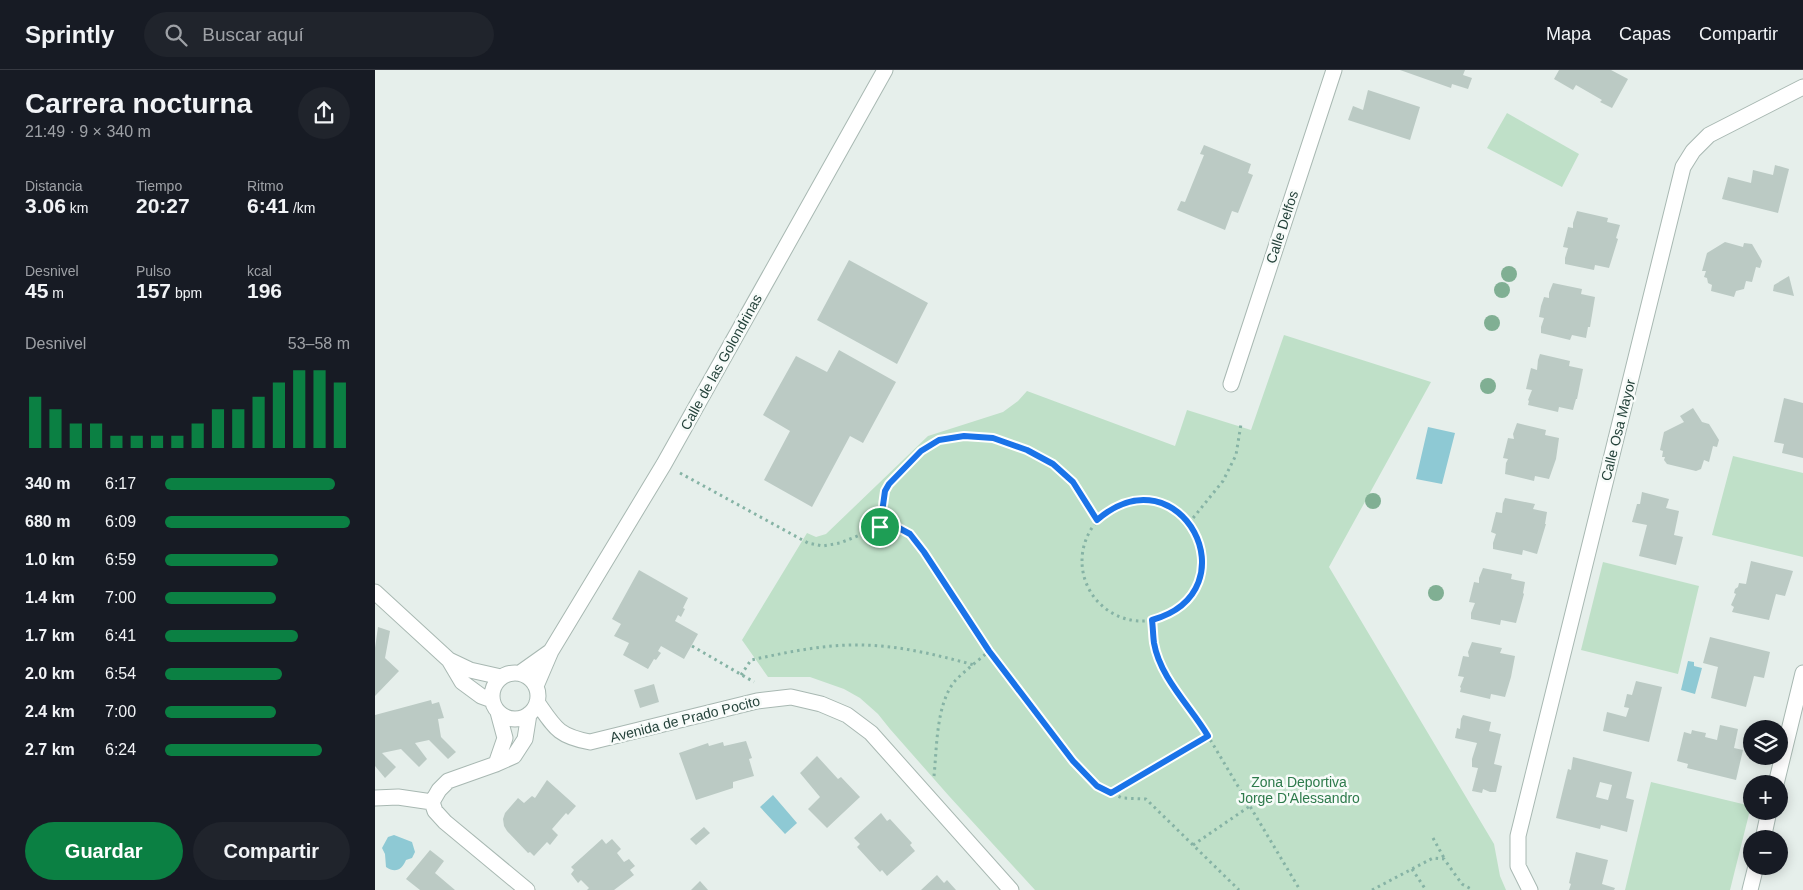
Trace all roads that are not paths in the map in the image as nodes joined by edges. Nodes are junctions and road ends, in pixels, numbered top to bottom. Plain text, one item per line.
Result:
1 (885, 70) edge
2 (1334, 70) edge
3 (1803, 87) edge
4 (1231, 384) dead end
5 (375, 592) edge
6 (551, 651) junction
7 (449, 660) junction
8 (520, 673) junction
9 (1803, 673) edge
10 (501, 678) junction
11 (536, 686) junction
12 (495, 706) junction
13 (533, 708) junction
14 (496, 764) junction
15 (1778, 775) edge
16 (375, 798) edge
17 (432, 802) junction
18 (1754, 875) edge
19 (527, 890) edge
20 (1011, 890) edge
21 (1530, 890) edge
22 (1750, 890) edge

1 - 6 street, Calle de las Golondrinas
2 - 4 street, Calle Delfos
3 - 21 street, Calle Osa Mayor
5 - 7 street
6 - 8 street, Calle de las Golondrinas
6 - 11 street, Calle de las Golondrinas
7 - 10 street
7 - 12 street
8 - 10 street
8 - 11 street
9 - 15 street
10 - 12 street
11 - 13 street
12 - 13 street
12 - 14 street
13 - 14 street
13 - 20 street, Avenida de Prado Pocito
14 - 17 street
16 - 17 street
17 - 19 street
18 - 22 street

